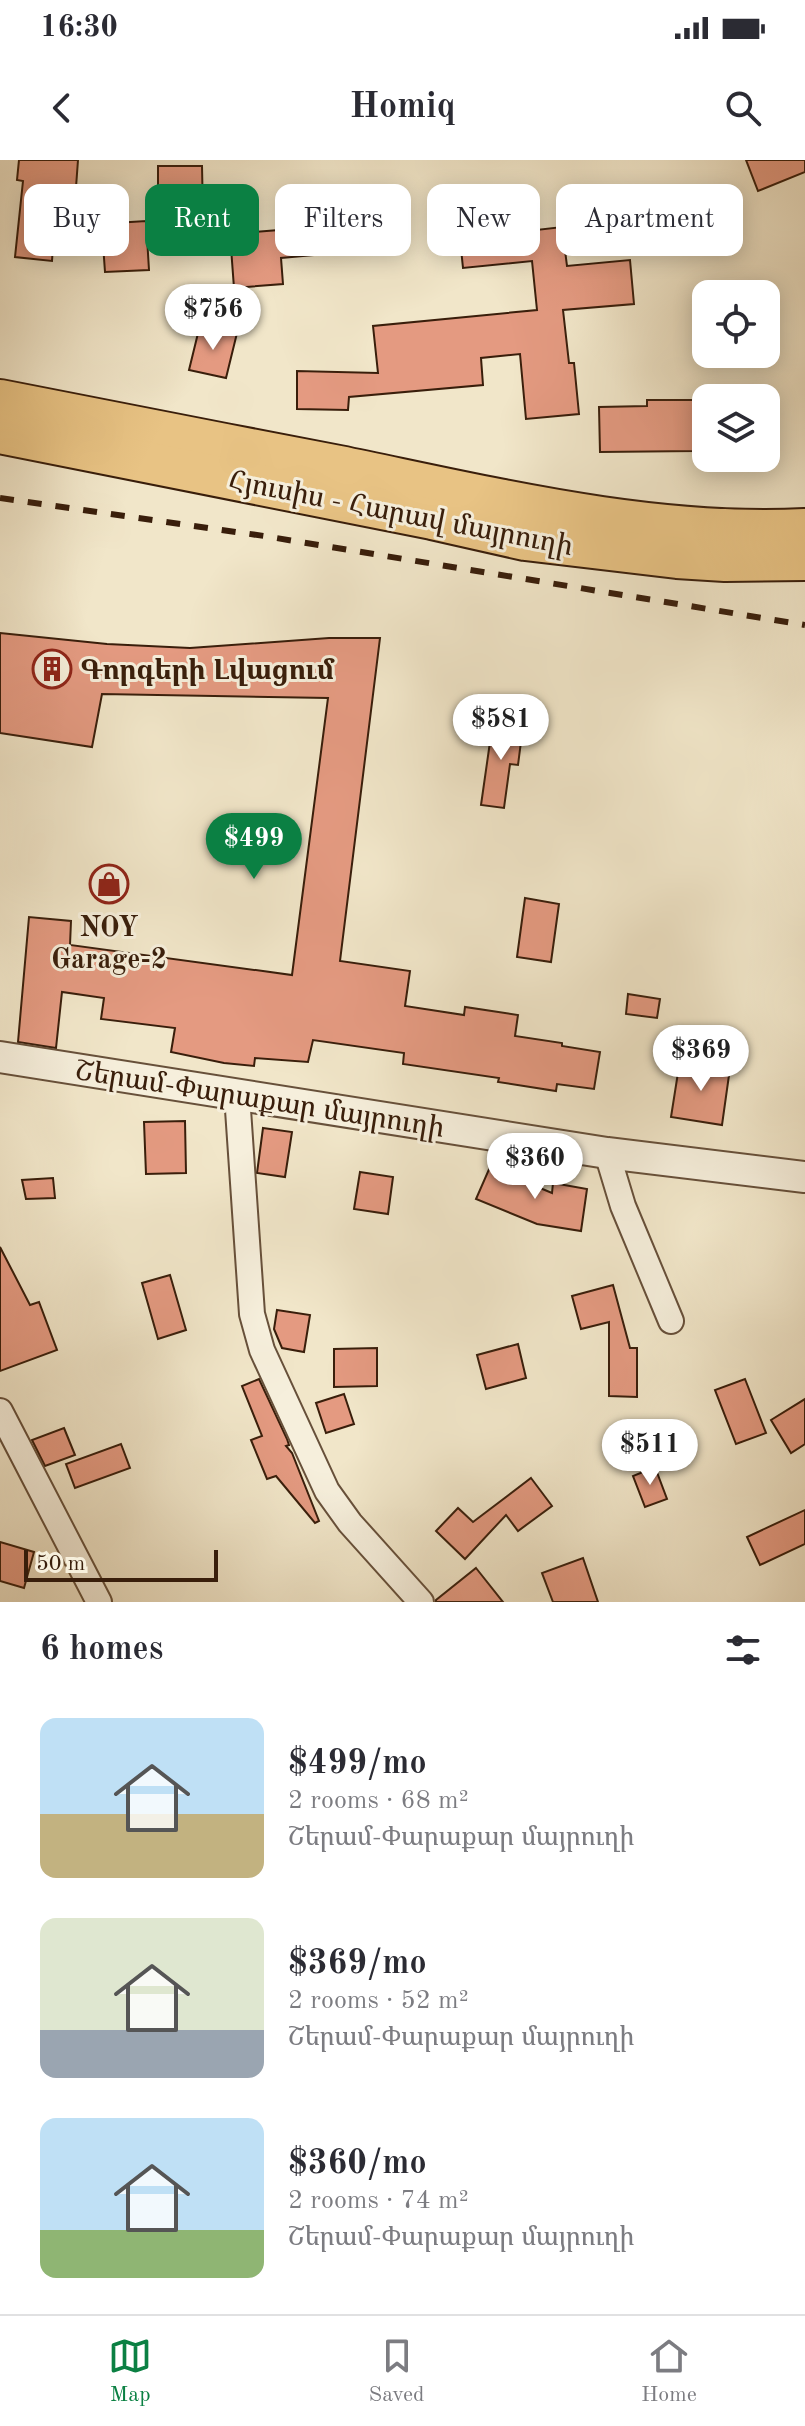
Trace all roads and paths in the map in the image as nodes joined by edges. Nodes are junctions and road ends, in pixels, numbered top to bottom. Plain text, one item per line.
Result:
1 (0, 400) edge
2 (0, 433) edge
3 (805, 529) edge
4 (805, 560) edge
5 (0, 1057) edge
6 (237, 1095) junction
7 (607, 1153) junction
8 (805, 1177) edge
9 (671, 1321) dead end
10 (0, 1411) edge
11 (99, 1602) edge
12 (421, 1602) edge

1 - 3 highway, Հյուսիս - Հարավ մայրուղի
2 - 4 highway, Հյուսիս - Հարավ մայրուղի
5 - 6 street, Շերամ-Փարաքար մայրուղի
6 - 7 street, Շերամ-Փարաքար մայրուղի
6 - 12 street
7 - 8 street, Շերամ-Փարաքար մայրուղի
7 - 9 street
10 - 11 street

